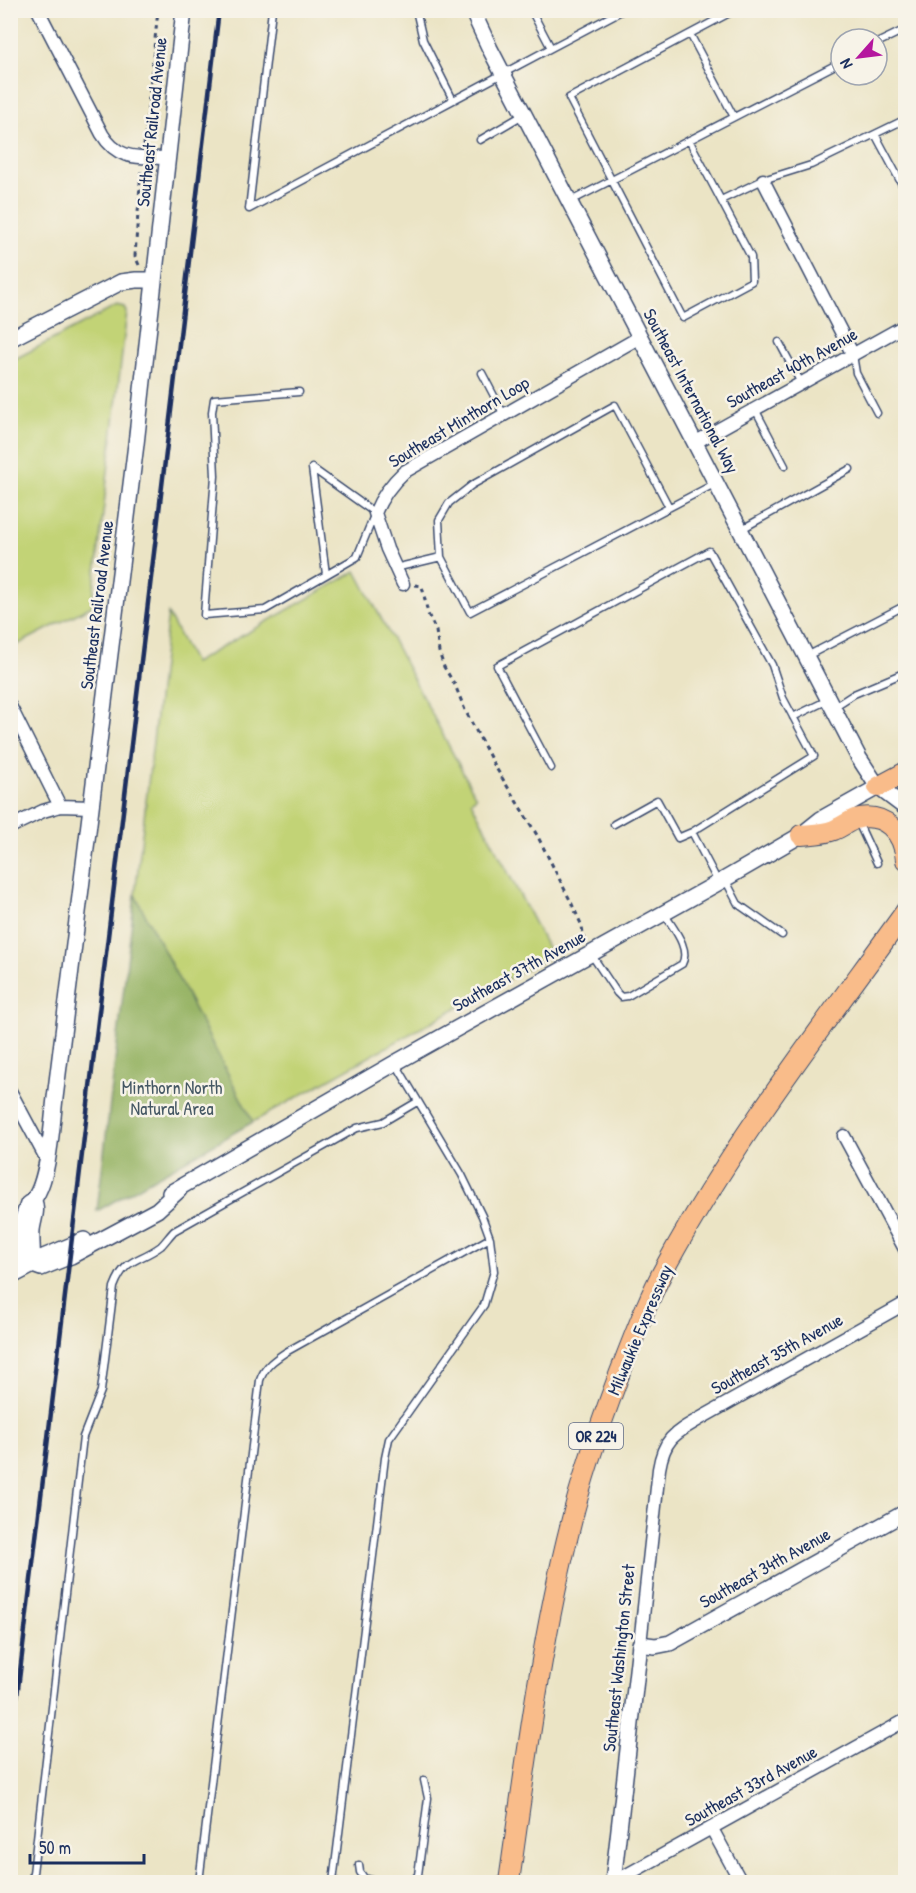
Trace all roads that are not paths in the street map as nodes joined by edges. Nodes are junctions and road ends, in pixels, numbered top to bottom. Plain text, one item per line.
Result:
1 (38, 10) edge
2 (184, 10) edge
3 (272, 10) edge
4 (416, 10) edge
5 (472, 10) edge
6 (531, 10) edge
7 (622, 10) edge
8 (735, 10) edge
9 (906, 29) edge
10 (690, 34) junction
11 (889, 37) edge
12 (551, 48) junction
13 (829, 68) edge
14 (502, 73) junction
15 (453, 100) junction
16 (525, 114) junction
17 (734, 117) junction
18 (906, 119) edge
19 (874, 134) junction
20 (480, 140) dead end
21 (689, 141) junction
22 (167, 158) junction
23 (611, 180) junction
24 (763, 180) junction
25 (906, 192) edge
26 (721, 200) junction
27 (570, 202) junction
28 (154, 280) junction
29 (906, 325) edge
30 (12, 336) edge
31 (640, 337) junction
32 (779, 342) dead end
33 (853, 355) junction
34 (482, 373) dead end
35 (801, 384) junction
36 (299, 392) dead end
37 (755, 409) junction
38 (877, 413) dead end
39 (504, 415) junction
40 (696, 442) junction
41 (785, 466) dead end
42 (850, 469) dead end
43 (717, 482) junction
44 (669, 507) junction
45 (375, 513) junction
46 (741, 529) junction
47 (441, 557) junction
48 (395, 568) junction
49 (326, 574) junction
50 (403, 584) road end
51 (906, 605) edge
52 (807, 656) junction
53 (906, 672) edge
54 (831, 704) junction
55 (10, 706) edge
56 (793, 717) junction
57 (551, 768) dead end
58 (906, 772) edge
59 (878, 787) junction
60 (60, 806) junction
61 (91, 807) junction
62 (906, 808) edge
63 (856, 819) junction
64 (614, 825) dead end
65 (10, 827) edge
66 (692, 832) junction
67 (801, 835) junction
68 (906, 860) edge
69 (877, 863) dead end
70 (722, 881) junction
71 (906, 911) edge
72 (664, 913) junction
73 (782, 935) dead end
74 (591, 954) junction
75 (395, 1063) junction
76 (10, 1091) edge
77 (417, 1102) junction
78 (844, 1137) dead end
79 (47, 1160) junction
80 (490, 1238) junction
81 (906, 1251) edge
82 (31, 1266) junction
83 (10, 1277) edge
84 (906, 1303) edge
85 (669, 1440) joint
86 (906, 1512) edge
87 (640, 1644) junction
88 (906, 1720) edge
89 (424, 1780) dead end
90 (712, 1829) junction
91 (359, 1865) dead end
92 (32, 1882) edge
93 (199, 1882) edge
94 (333, 1882) edge
95 (380, 1882) edge
96 (412, 1882) edge
97 (509, 1882) edge
98 (614, 1882) edge
99 (741, 1882) edge

1 - 22 street
2 - 22 street, Southeast Railroad Avenue
3 - 15 lane
4 - 15 lane
5 - 14 street, Southeast International Way
6 - 12 lane
7 - 12 lane
8 - 10 lane
9 - 11 lane
10 - 17 lane
10 - 23 lane
12 - 14 lane
13 - 17 lane
14 - 15 lane
14 - 16 street, Southeast International Way
16 - 20 lane
16 - 27 street, Southeast International Way
17 - 21 lane
18 - 19 lane
19 - 24 lane
19 - 25 lane
21 - 23 lane
21 - 26 lane
22 - 28 street, Southeast Railroad Avenue
23 - 26 lane
23 - 27 lane
24 - 26 lane
24 - 33 street
27 - 31 street, Southeast International Way
28 - 30 street
28 - 61 street, Southeast Railroad Avenue
29 - 33 street, Southeast 40th Avenue
31 - 39 street, Southeast Minthorn Loop
31 - 40 street, Southeast International Way
32 - 35 lane
33 - 35 street, Southeast 40th Avenue
33 - 38 lane
34 - 39 lane
35 - 37 street, Southeast 40th Avenue
36 - 49 lane
37 - 40 street, Southeast 40th Avenue
37 - 41 lane
39 - 45 street, Southeast Minthorn Loop
40 - 43 street, Southeast International Way
42 - 46 lane
43 - 44 lane
43 - 46 street, Southeast International Way
44 - 47 lane
44 - 47 lane
45 - 48 street
45 - 49 lane
45 - 49 lane
46 - 52 street, Southeast International Way
47 - 48 lane
48 - 50 street
51 - 52 lane
52 - 54 street, Southeast International Way
53 - 54 lane
54 - 56 lane
54 - 59 street, Southeast International Way
55 - 60 street
56 - 57 lane
56 - 66 lane
58 - 59 highway
59 - 62 street
59 - 67 street, Southeast 37th Avenue
60 - 61 street
60 - 65 street
61 - 79 street, Southeast Railroad Avenue
63 - 67 highway
63 - 68 highway
63 - 69 lane
64 - 66 lane
66 - 70 lane
67 - 70 street, Southeast 37th Avenue
70 - 72 street, Southeast 37th Avenue
70 - 73 lane
71 - 97 highway, Milwaukie Expressway / OR 224
72 - 74 street, Southeast 37th Avenue
72 - 74 lane
74 - 75 street, Southeast 37th Avenue
75 - 77 lane
75 - 82 street, Southeast 37th Avenue
76 - 79 street
77 - 80 lane
77 - 92 lane
78 - 81 street
79 - 82 street, Southeast Railroad Avenue
80 - 93 lane
80 - 94 lane
82 - 83 street, Southeast 37th Avenue
84 - 85 street, Southeast 35th Avenue
85 - 87 street, Southeast Washington Street
86 - 87 street, Southeast 34th Avenue
87 - 98 street, Southeast Washington Street
88 - 90 street, Southeast 33rd Avenue
89 - 96 lane
90 - 98 street, Southeast 33rd Avenue
90 - 99 street
91 - 95 lane

